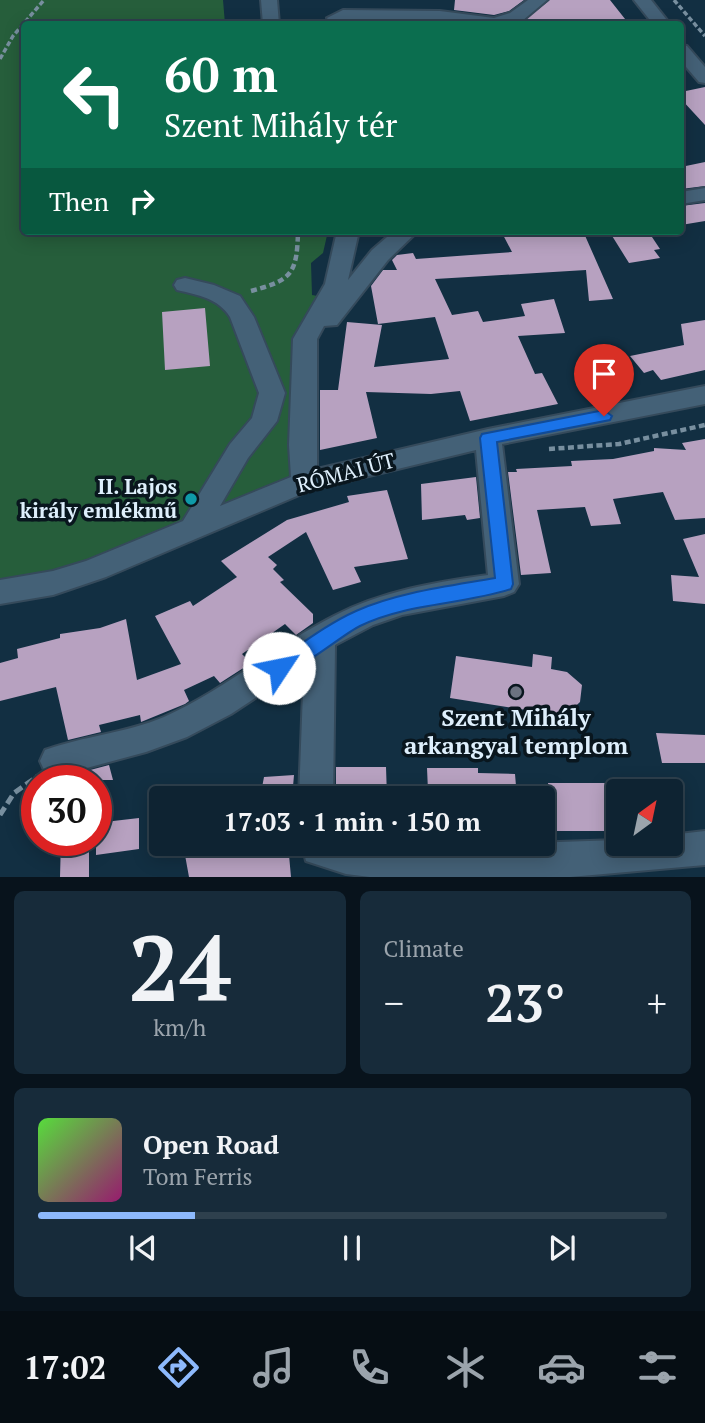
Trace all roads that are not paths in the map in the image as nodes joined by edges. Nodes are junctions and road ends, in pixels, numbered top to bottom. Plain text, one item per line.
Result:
1 (269, 0) edge
2 (539, 0) edge
3 (642, 0) edge
4 (271, 21) edge
5 (338, 21) edge
6 (474, 21) edge
7 (504, 21) edge
8 (659, 21) edge
9 (684, 56) edge
10 (705, 78) edge
11 (705, 194) edge
12 (684, 198) edge
13 (347, 235) edge
14 (402, 235) edge
15 (185, 285) dead end
16 (305, 344) junction
17 (705, 395) edge
18 (488, 438) junction
19 (305, 482) junction
20 (194, 526) junction
21 (0, 592) edge
22 (320, 640) junction
23 (57, 761) road end
24 (316, 786) edge
25 (705, 848) edge
26 (332, 856) edge
27 (384, 870) edge

1 - 4 street
2 - 7 street
3 - 8 street
5 - 6 street
9 - 10 street
11 - 12 street
13 - 16 street
14 - 16 street
15 - 20 street
16 - 19 street
17 - 18 street, RÓMAI ÚT
18 - 19 street, RÓMAI ÚT
18 - 22 street
19 - 20 street, RÓMAI ÚT
20 - 21 street, RÓMAI ÚT
22 - 23 street
22 - 24 street
25 - 27 street
26 - 27 street

